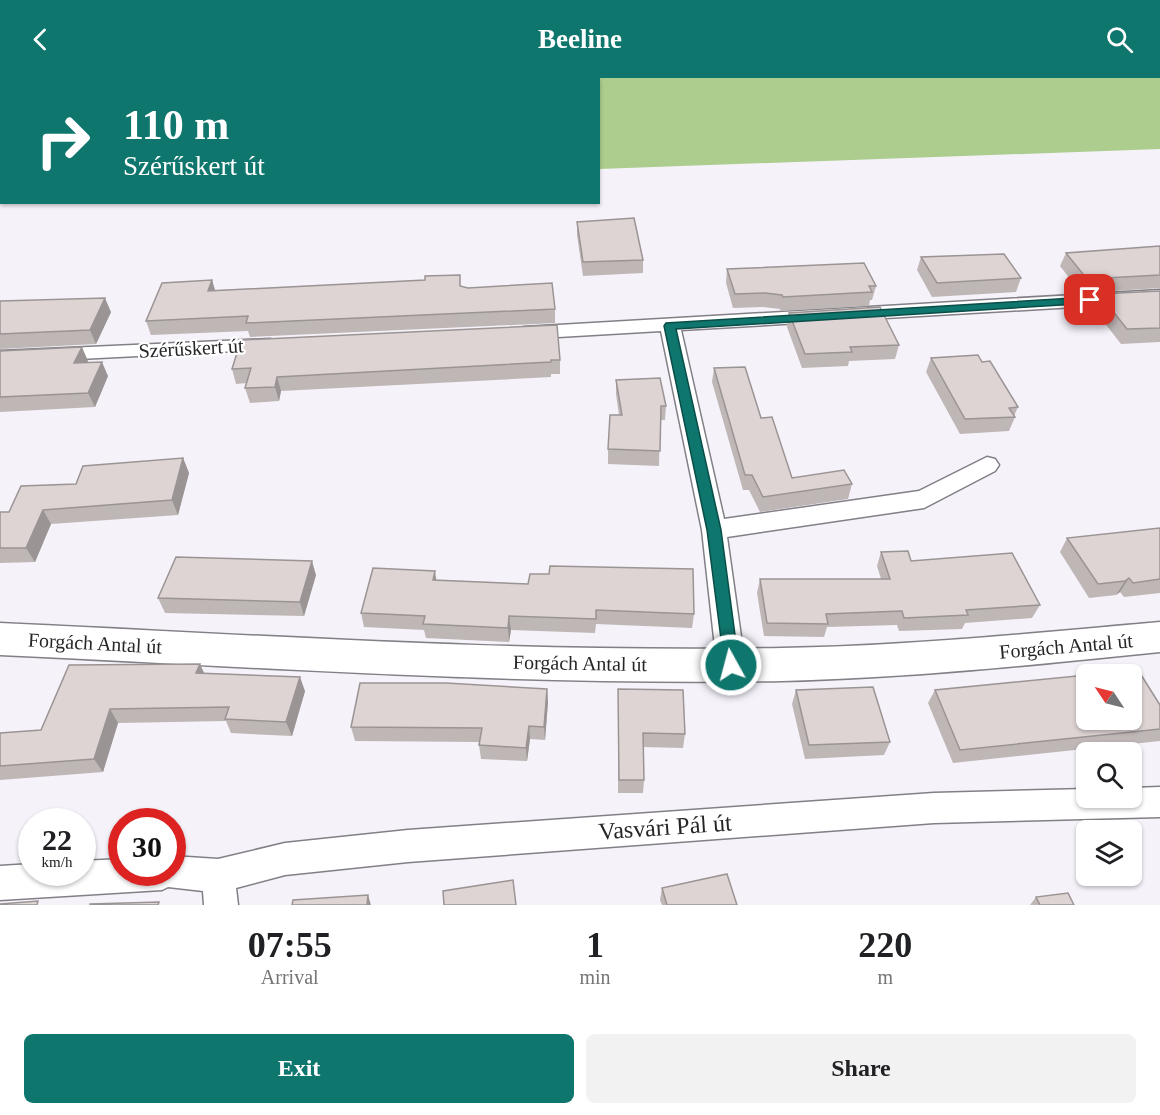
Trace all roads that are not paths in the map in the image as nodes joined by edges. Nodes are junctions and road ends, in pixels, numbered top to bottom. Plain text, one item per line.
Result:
1 (1160, 296) edge
2 (670, 326) junction
3 (502, 334) edge
4 (287, 344) edge
5 (0, 357) edge
6 (987, 465) dead end
7 (714, 530) junction
8 (1160, 638) edge
9 (0, 639) edge
10 (731, 665) junction
11 (1160, 802) edge
12 (108, 877) edge
13 (186, 877) edge
14 (0, 884) edge
15 (220, 890) edge

1 - 2 street
2 - 3 street
2 - 7 street
4 - 5 street, Szérűskert út
6 - 7 street
7 - 10 street
8 - 10 street, Forgách Antal út
9 - 10 street, Forgách Antal út
11 - 15 street, Vasvári Pál út
12 - 14 street
13 - 15 street, Vasvári Pál út

